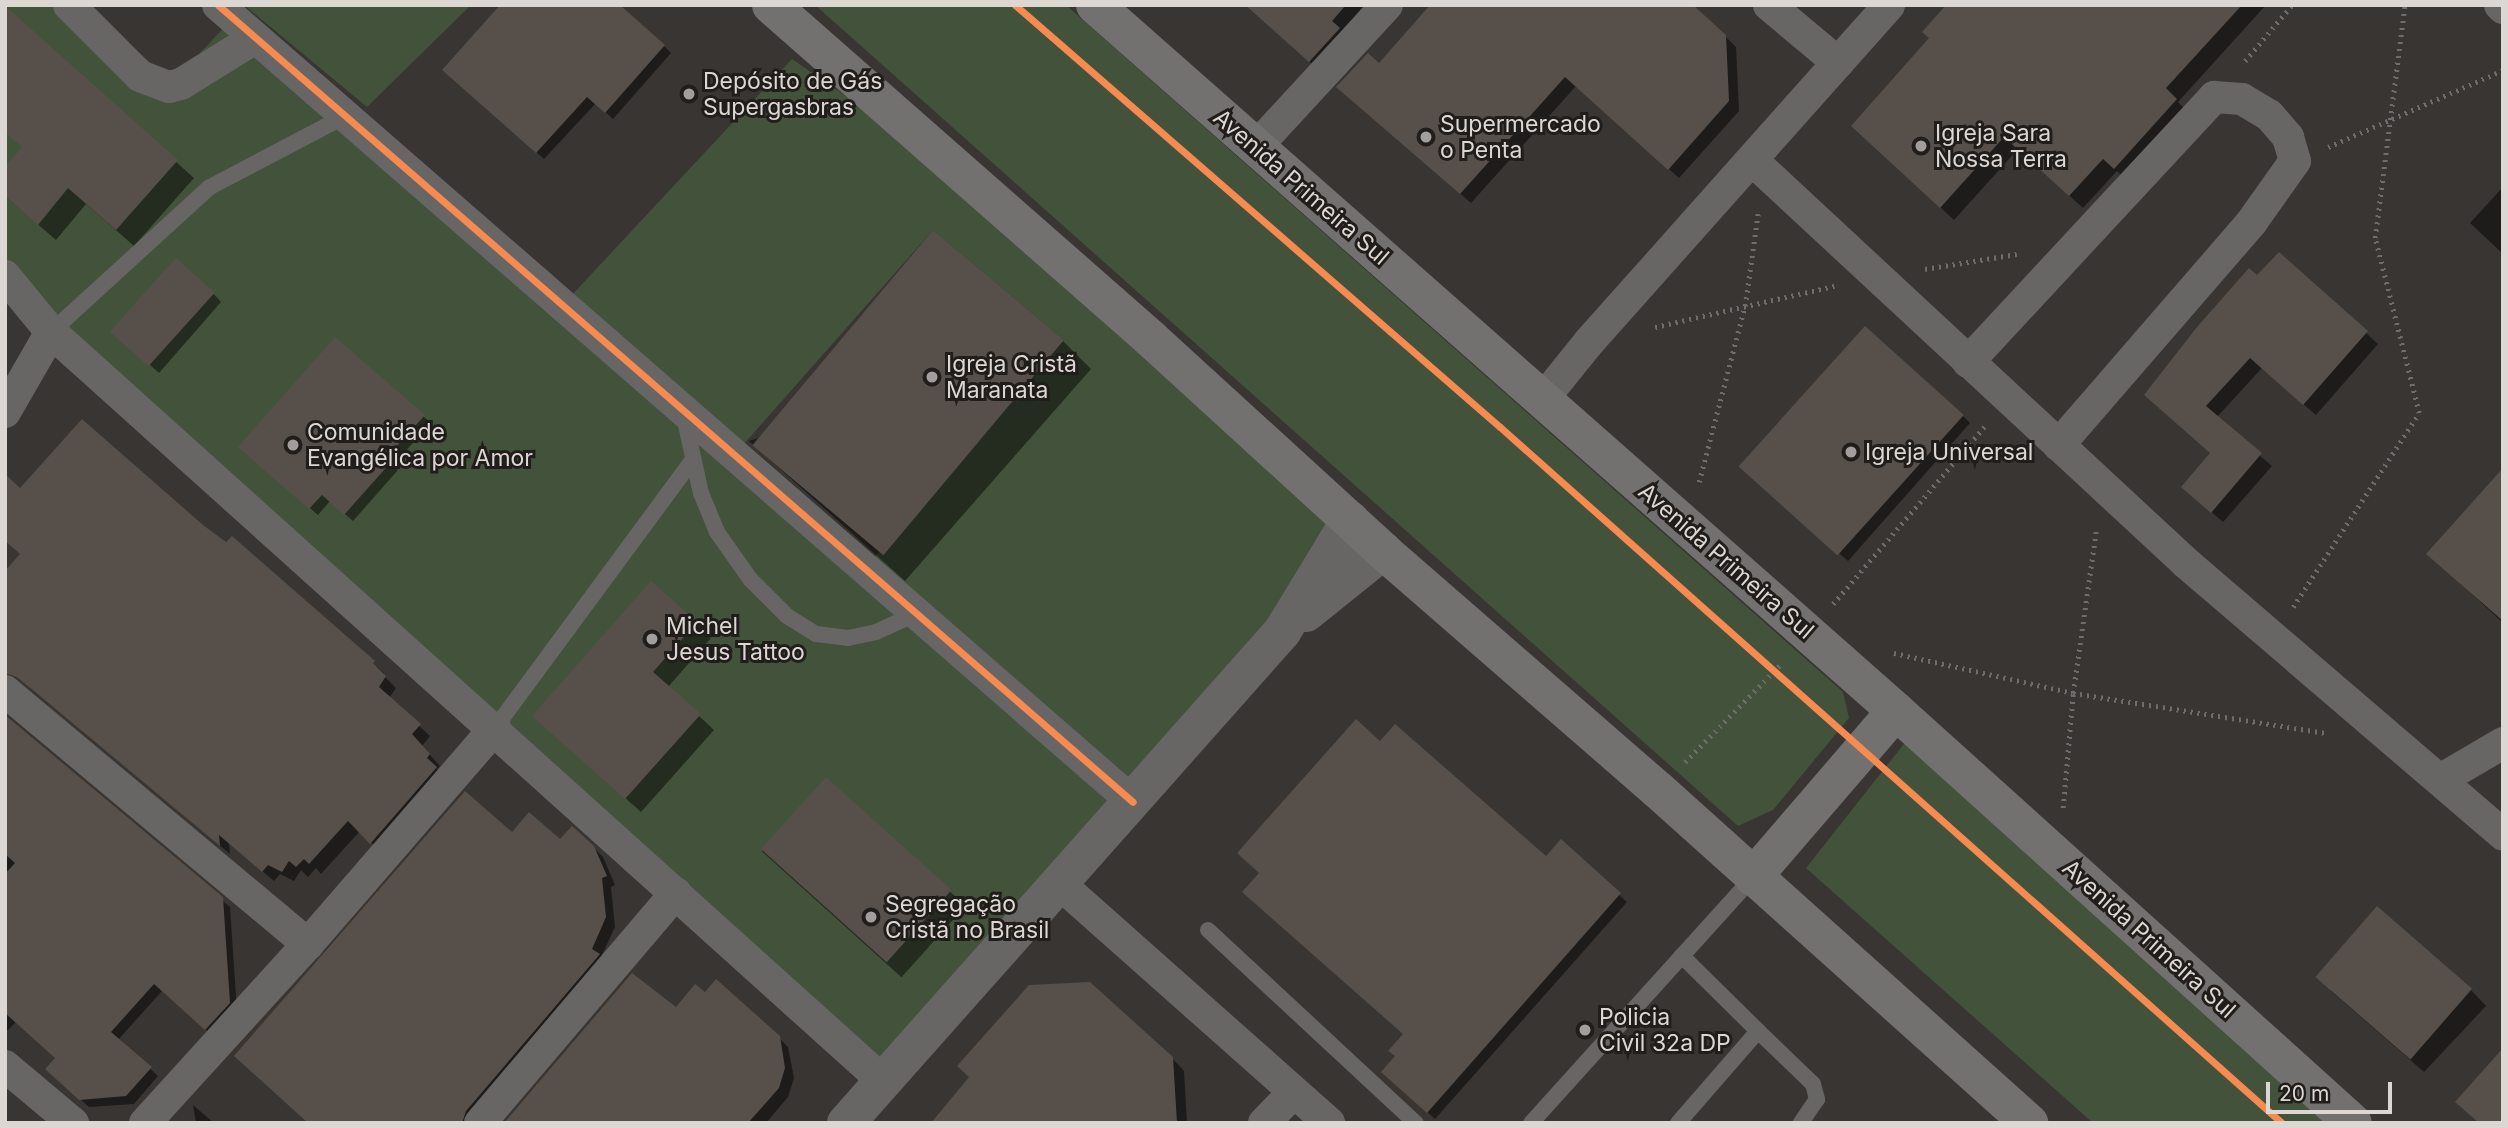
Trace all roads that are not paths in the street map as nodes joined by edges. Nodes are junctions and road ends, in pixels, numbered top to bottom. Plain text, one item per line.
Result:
1 (69, 5) edge
2 (218, 5) edge
3 (771, 5) edge
4 (1095, 5) edge
5 (1387, 5) edge
6 (1769, 5) edge
7 (1889, 5) edge
8 (255, 38) junction
9 (1838, 63) junction
10 (345, 116) junction
11 (1256, 147) junction
12 (1758, 166) junction
13 (5, 276) edge
14 (51, 332) junction
15 (1968, 362) junction
16 (1543, 399) junction
17 (682, 409) junction
18 (5, 412) edge
19 (2059, 445) junction
20 (692, 461) junction
21 (1350, 520) junction
22 (1383, 551) junction
23 (918, 613) junction
24 (1282, 632) junction
25 (5, 691) edge
26 (1896, 711) junction
27 (495, 728) junction
28 (2503, 743) edge
29 (2440, 780) junction
30 (1133, 802) junction
31 (2503, 835) edge
32 (1753, 877) junction
33 (1060, 884) junction
34 (676, 892) junction
35 (1208, 930) dead end
36 (308, 944) junction
37 (1682, 956) junction
38 (1758, 1031) junction
39 (883, 1081) junction
40 (11, 1083) edge
41 (1294, 1092) junction
42 (73, 1123) edge
43 (145, 1123) edge
44 (480, 1123) edge
45 (846, 1123) edge
46 (1264, 1123) edge
47 (1329, 1123) edge
48 (1416, 1123) edge
49 (1531, 1123) edge
50 (1678, 1123) edge
51 (1801, 1123) edge
52 (2029, 1123) edge
53 (2353, 1123) edge

1 - 8 street
2 - 8 street
3 - 21 main road
4 - 11 main road, Avenida Primeira Sul
5 - 11 street
6 - 9 street
7 - 9 street
8 - 10 street
9 - 12 street
10 - 14 lane
10 - 17 street
11 - 16 main road, Avenida Primeira Sul
12 - 15 street
12 - 16 street
13 - 14 street
14 - 18 street
14 - 27 street
15 - 19 street
15 - 19 street
16 - 26 main road, Avenida Primeira Sul
17 - 20 lane
17 - 23 street
19 - 29 street
20 - 23 lane
20 - 27 lane
21 - 22 main road
21 - 24 street
22 - 24 street
22 - 32 main road
23 - 30 street
24 - 30 street
25 - 36 street
26 - 32 main road
26 - 53 main road, Avenida Primeira Sul
27 - 34 street
27 - 36 street
28 - 29 street
29 - 31 street
30 - 33 street
32 - 37 lane
32 - 52 main road
33 - 39 street
33 - 41 street
34 - 39 street
34 - 44 street
35 - 48 lane
36 - 43 street
37 - 38 lane
37 - 49 lane
38 - 50 lane
38 - 51 lane
39 - 45 street
40 - 42 street
41 - 46 street
41 - 47 street

